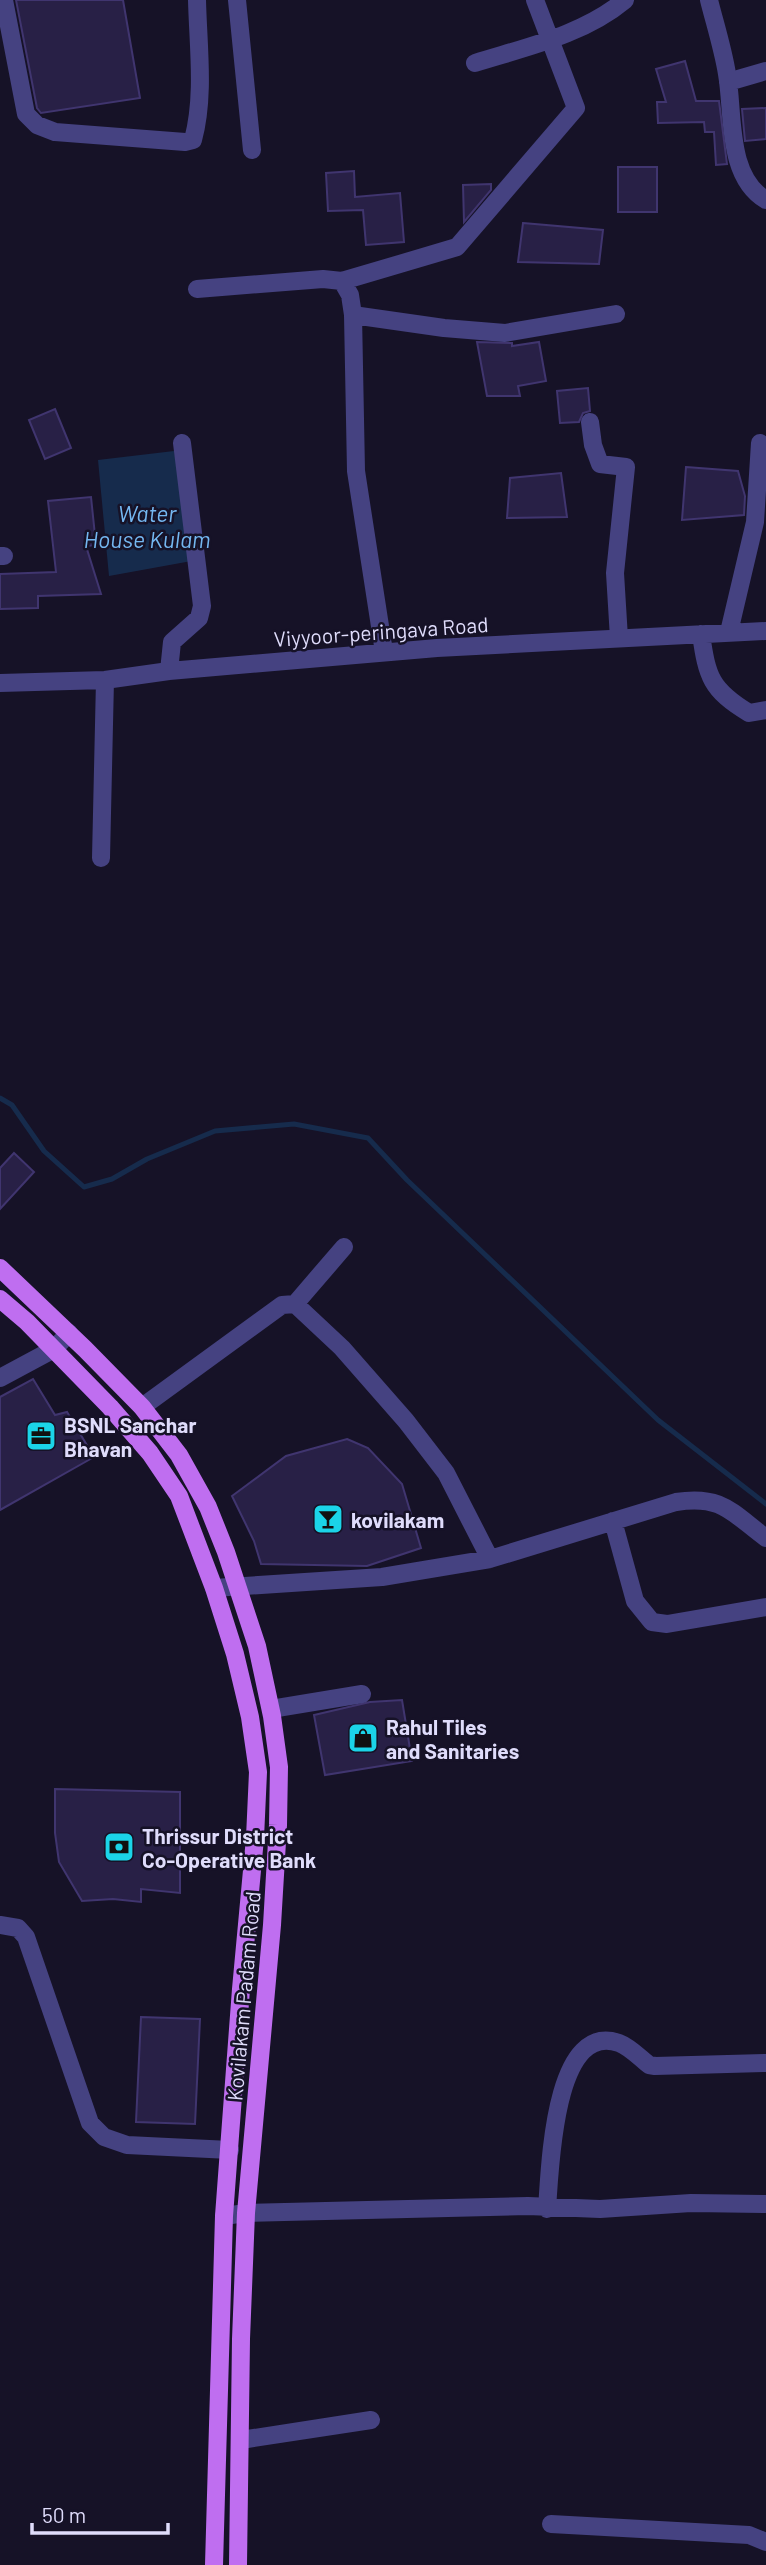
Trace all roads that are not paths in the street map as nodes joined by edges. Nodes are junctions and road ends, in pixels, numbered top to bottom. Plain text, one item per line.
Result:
1 (4, 0) edge
2 (197, 0) edge
3 (237, 0) edge
4 (535, 0) edge
5 (625, 0) edge
6 (709, 0) edge
7 (551, 40) junction
8 (475, 63) dead end
9 (766, 71) edge
10 (728, 82) junction
11 (252, 150) dead end
12 (766, 200) edge
13 (342, 281) junction
14 (197, 289) dead end
15 (616, 314) dead end
16 (353, 315) junction
17 (590, 422) dead end
18 (182, 443) dead end
19 (760, 443) dead end
20 (766, 631) edge
21 (729, 632) junction
22 (701, 634) junction
23 (619, 638) junction
24 (384, 652) junction
25 (169, 671) junction
26 (105, 680) junction
27 (0, 683) edge
28 (766, 710) edge
29 (101, 858) dead end
30 (344, 1247) dead end
31 (0, 1268) edge
32 (0, 1298) edge
33 (295, 1304) junction
34 (69, 1334) junction
35 (54, 1349) junction
36 (0, 1378) edge
37 (142, 1408) junction
38 (613, 1521) junction
39 (766, 1538) edge
40 (489, 1559) junction
41 (237, 1587) junction
42 (214, 1588) junction
43 (766, 1607) edge
44 (362, 1694) dead end
45 (271, 1709) junction
46 (0, 1925) edge
47 (766, 2063) edge
48 (230, 2150) junction
49 (766, 2204) edge
50 (547, 2209) junction
51 (246, 2213) junction
52 (224, 2216) junction
53 (370, 2420) dead end
54 (240, 2440) junction
55 (551, 2524) dead end
56 (766, 2542) edge
57 (215, 2565) edge
58 (238, 2565) edge

1 - 2 street
3 - 11 street
4 - 7 street
5 - 7 street
6 - 10 street
7 - 8 street
7 - 13 street
9 - 10 street
10 - 12 street
13 - 14 street
13 - 16 street
15 - 16 street
16 - 24 street
17 - 23 street
18 - 25 street
19 - 21 street
20 - 21 street, Viyyoor-peringava Road
21 - 22 street, Viyyoor-peringava Road
22 - 23 street, Viyyoor-peringava Road
22 - 28 street
23 - 24 street, Viyyoor-peringava Road
24 - 25 street, Viyyoor-peringava Road
25 - 26 street, Viyyoor-peringava Road
26 - 27 street, Viyyoor-peringava Road
26 - 29 street
30 - 33 street
31 - 34 main road, Kovilakam Padam Road
32 - 35 main road, Kovilakam Padam Road
33 - 37 street
33 - 40 street
34 - 35 street
34 - 37 main road, Kovilakam Padam Road
35 - 36 street
35 - 42 main road, Kovilakam Padam Road
37 - 41 main road, Kovilakam Padam Road
38 - 39 street
38 - 40 street
38 - 43 street
40 - 41 street
41 - 42 street
41 - 45 main road, Kovilakam Padam Road
42 - 48 main road, Kovilakam Padam Road
44 - 45 street
45 - 51 main road, Kovilakam Padam Road
46 - 48 street
47 - 50 street
48 - 52 main road, Kovilakam Padam Road
49 - 50 street
50 - 51 street
51 - 52 street
51 - 54 main road, Kovilakam Padam Road
52 - 57 main road, Kovilakam Padam Road
53 - 54 street
54 - 58 main road, Kovilakam Padam Road
55 - 56 street

